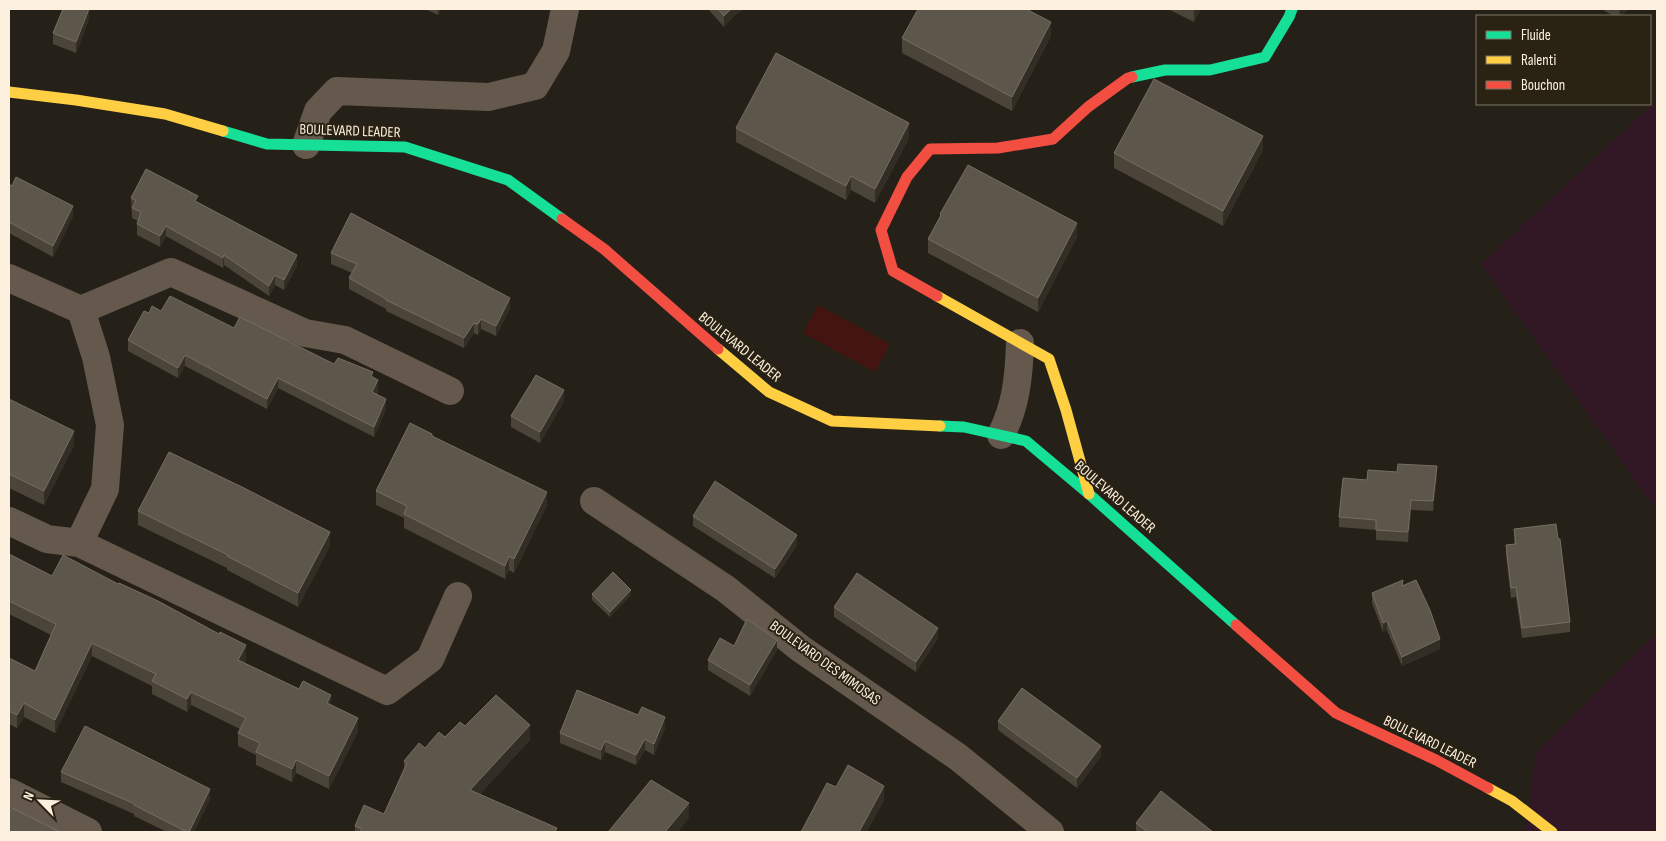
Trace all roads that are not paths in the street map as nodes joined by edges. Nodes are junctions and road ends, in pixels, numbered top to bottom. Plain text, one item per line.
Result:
1 (565, 9) edge
2 (1292, 9) edge
3 (9, 92) edge
4 (306, 145) junction
5 (9, 278) edge
6 (81, 310) junction
7 (1020, 343) junction
8 (450, 391) dead end
9 (1001, 435) junction
10 (1089, 494) junction
11 (594, 501) dead end
12 (9, 521) edge
13 (78, 544) junction
14 (458, 596) dead end
15 (9, 792) edge
16 (88, 832) edge
17 (1050, 832) edge
18 (1552, 832) edge

1 - 4 street
2 - 7 street
3 - 4 street, BOULEVARD LEADER
4 - 9 street, BOULEVARD LEADER
5 - 6 street
6 - 8 street
6 - 13 street
7 - 9 street
7 - 10 street
9 - 10 street, BOULEVARD LEADER
10 - 18 street, BOULEVARD LEADER
11 - 17 street, BOULEVARD DES MIMOSAS
12 - 13 street
13 - 14 street
15 - 16 street

